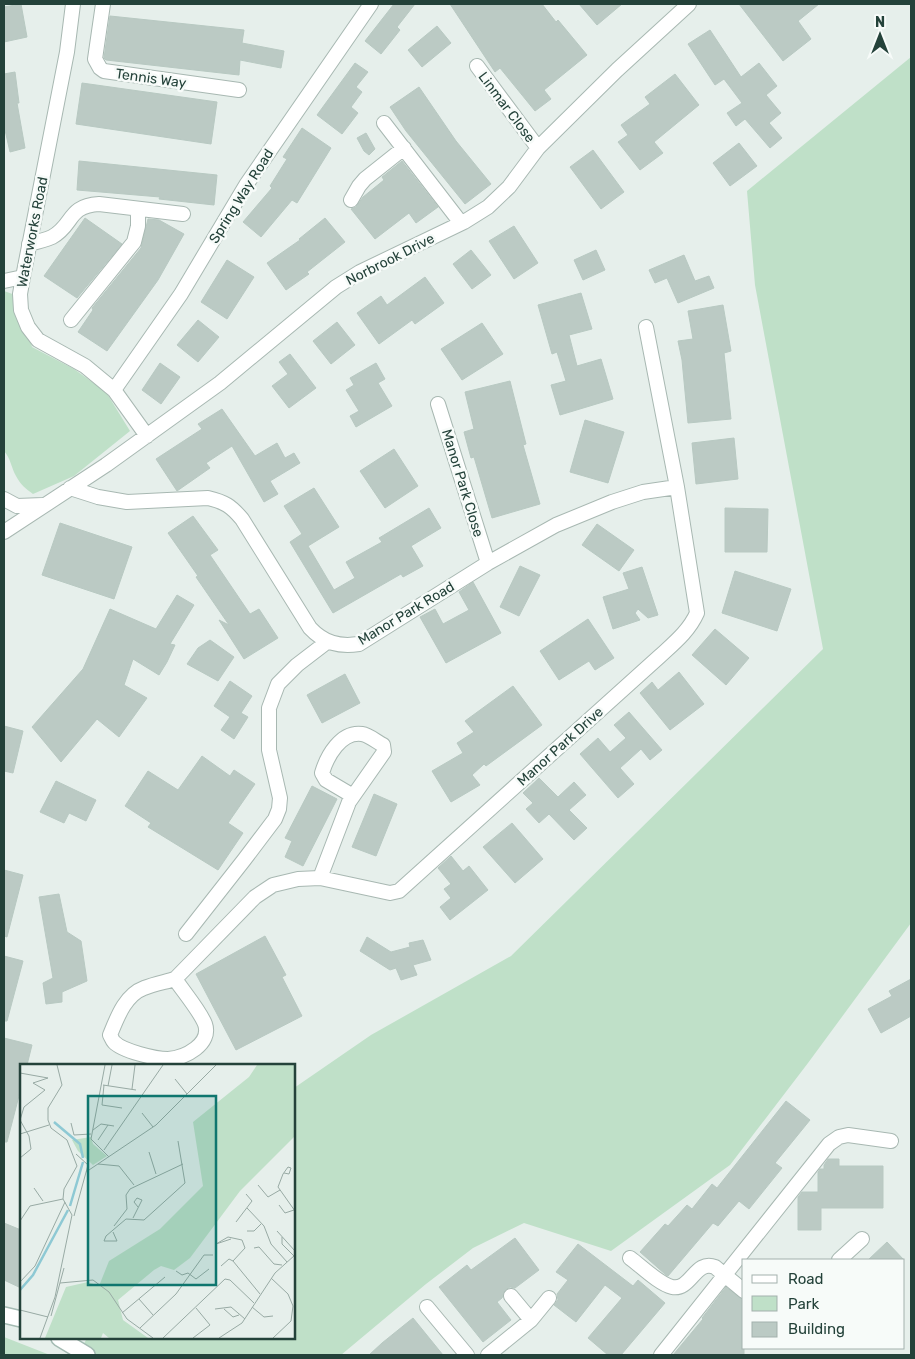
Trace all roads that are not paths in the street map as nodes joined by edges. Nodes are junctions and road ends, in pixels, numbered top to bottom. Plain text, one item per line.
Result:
1 (73, 4) edge
2 (103, 4) edge
3 (371, 4) edge
4 (689, 4) edge
5 (477, 66) dead end
6 (239, 90) dead end
7 (384, 122) dead end
8 (404, 148) junction
9 (538, 148) junction
10 (351, 200) dead end
11 (138, 209) junction
12 (184, 214) dead end
13 (461, 223) junction
14 (29, 244) junction
15 (23, 277) junction
16 (4, 281) edge
17 (71, 320) dead end
18 (646, 327) dead end
19 (114, 390) junction
20 (438, 404) dead end
21 (147, 436) junction
22 (70, 488) junction
23 (677, 488) junction
24 (4, 499) edge
25 (43, 505) junction
26 (4, 532) edge
27 (488, 563) junction
28 (327, 642) junction
29 (353, 796) junction
30 (320, 878) junction
31 (186, 934) dead end
32 (175, 979) junction
33 (891, 1141) dead end
34 (862, 1239) dead end
35 (630, 1258) dead end
36 (840, 1259) edge
37 (725, 1274) junction
38 (742, 1289) edge
39 (511, 1296) dead end
40 (549, 1298) dead end
41 (427, 1307) dead end
42 (4, 1315) edge
43 (20, 1319) edge
44 (531, 1320) junction
45 (61, 1339) edge
46 (86, 1355) edge
47 (467, 1355) edge
48 (488, 1355) edge
49 (661, 1355) edge

1 - 14 street, Waterworks Road
2 - 6 street, Tennis Way
3 - 19 street, Spring Way Road
4 - 9 street, Norbrook Drive
5 - 9 street, Linmar Close
7 - 8 street
8 - 10 street
8 - 13 street
9 - 13 street, Norbrook Drive
11 - 12 street
11 - 14 street
11 - 17 street
13 - 21 street, Norbrook Drive
14 - 15 street, Waterworks Road
15 - 16 street
15 - 19 street, Waterworks Road
18 - 23 street, Manor Park Drive
19 - 21 street, Waterworks Road
20 - 27 street, Manor Park Close
21 - 22 street, Norbrook Drive
22 - 25 street, Norbrook Drive
22 - 28 street
23 - 27 street, Manor Park Road
23 - 30 street, Manor Park Drive
24 - 25 street
25 - 26 street, Norbrook Drive
27 - 28 street, Manor Park Road
28 - 31 street
29 - 29 street
29 - 30 street
30 - 32 street, Manor Park Drive
32 - 32 street
33 - 37 street
34 - 36 street
35 - 37 street
37 - 38 street
37 - 49 street
39 - 44 street
40 - 44 street
41 - 47 street
42 - 43 main road
44 - 48 street
45 - 46 main road

